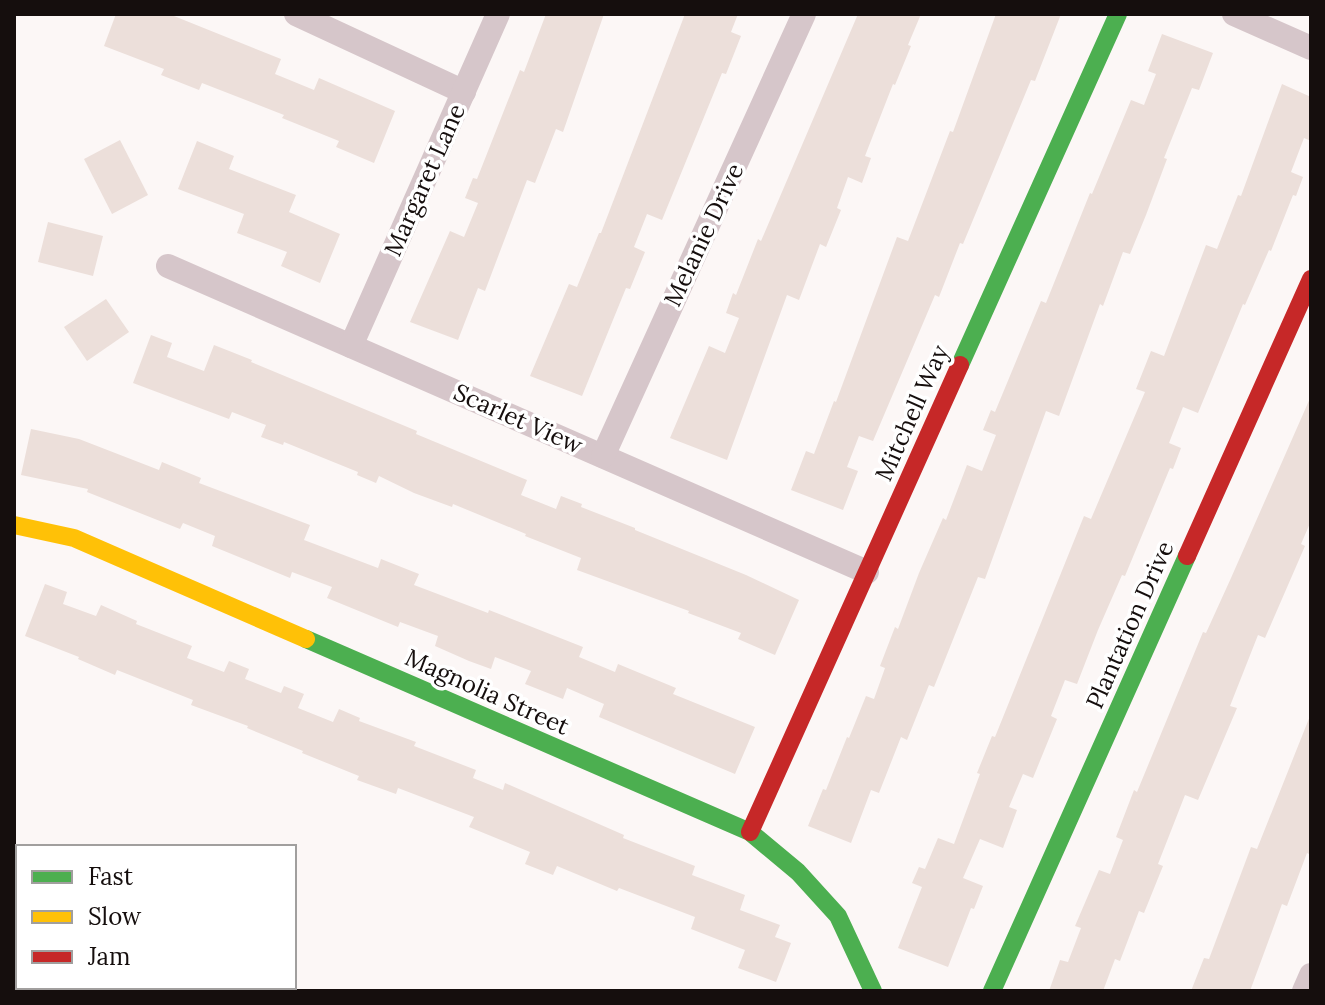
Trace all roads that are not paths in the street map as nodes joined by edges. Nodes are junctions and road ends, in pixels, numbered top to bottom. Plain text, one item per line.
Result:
1 (296, 14) edge
2 (498, 14) edge
3 (804, 14) edge
4 (1118, 14) edge
5 (1234, 14) edge
6 (1311, 48) edge
7 (464, 92) junction
8 (168, 266) dead end
9 (1311, 279) edge
10 (351, 346) junction
11 (603, 456) junction
12 (14, 525) edge
13 (867, 572) junction
14 (750, 832) junction
15 (1311, 975) edge
16 (873, 991) edge
17 (992, 991) edge
18 (1304, 991) edge

1 - 7 street
2 - 7 street, Margaret Lane
3 - 11 street, Melanie Drive
4 - 13 street, Mitchell Way
5 - 6 street
7 - 10 street, Margaret Lane
8 - 10 street, Scarlet View
9 - 17 street, Plantation Drive
10 - 11 street, Scarlet View
11 - 13 street, Scarlet View
12 - 14 street, Magnolia Street
13 - 14 street, Mitchell Way
14 - 16 street, Magnolia Street
15 - 18 street

